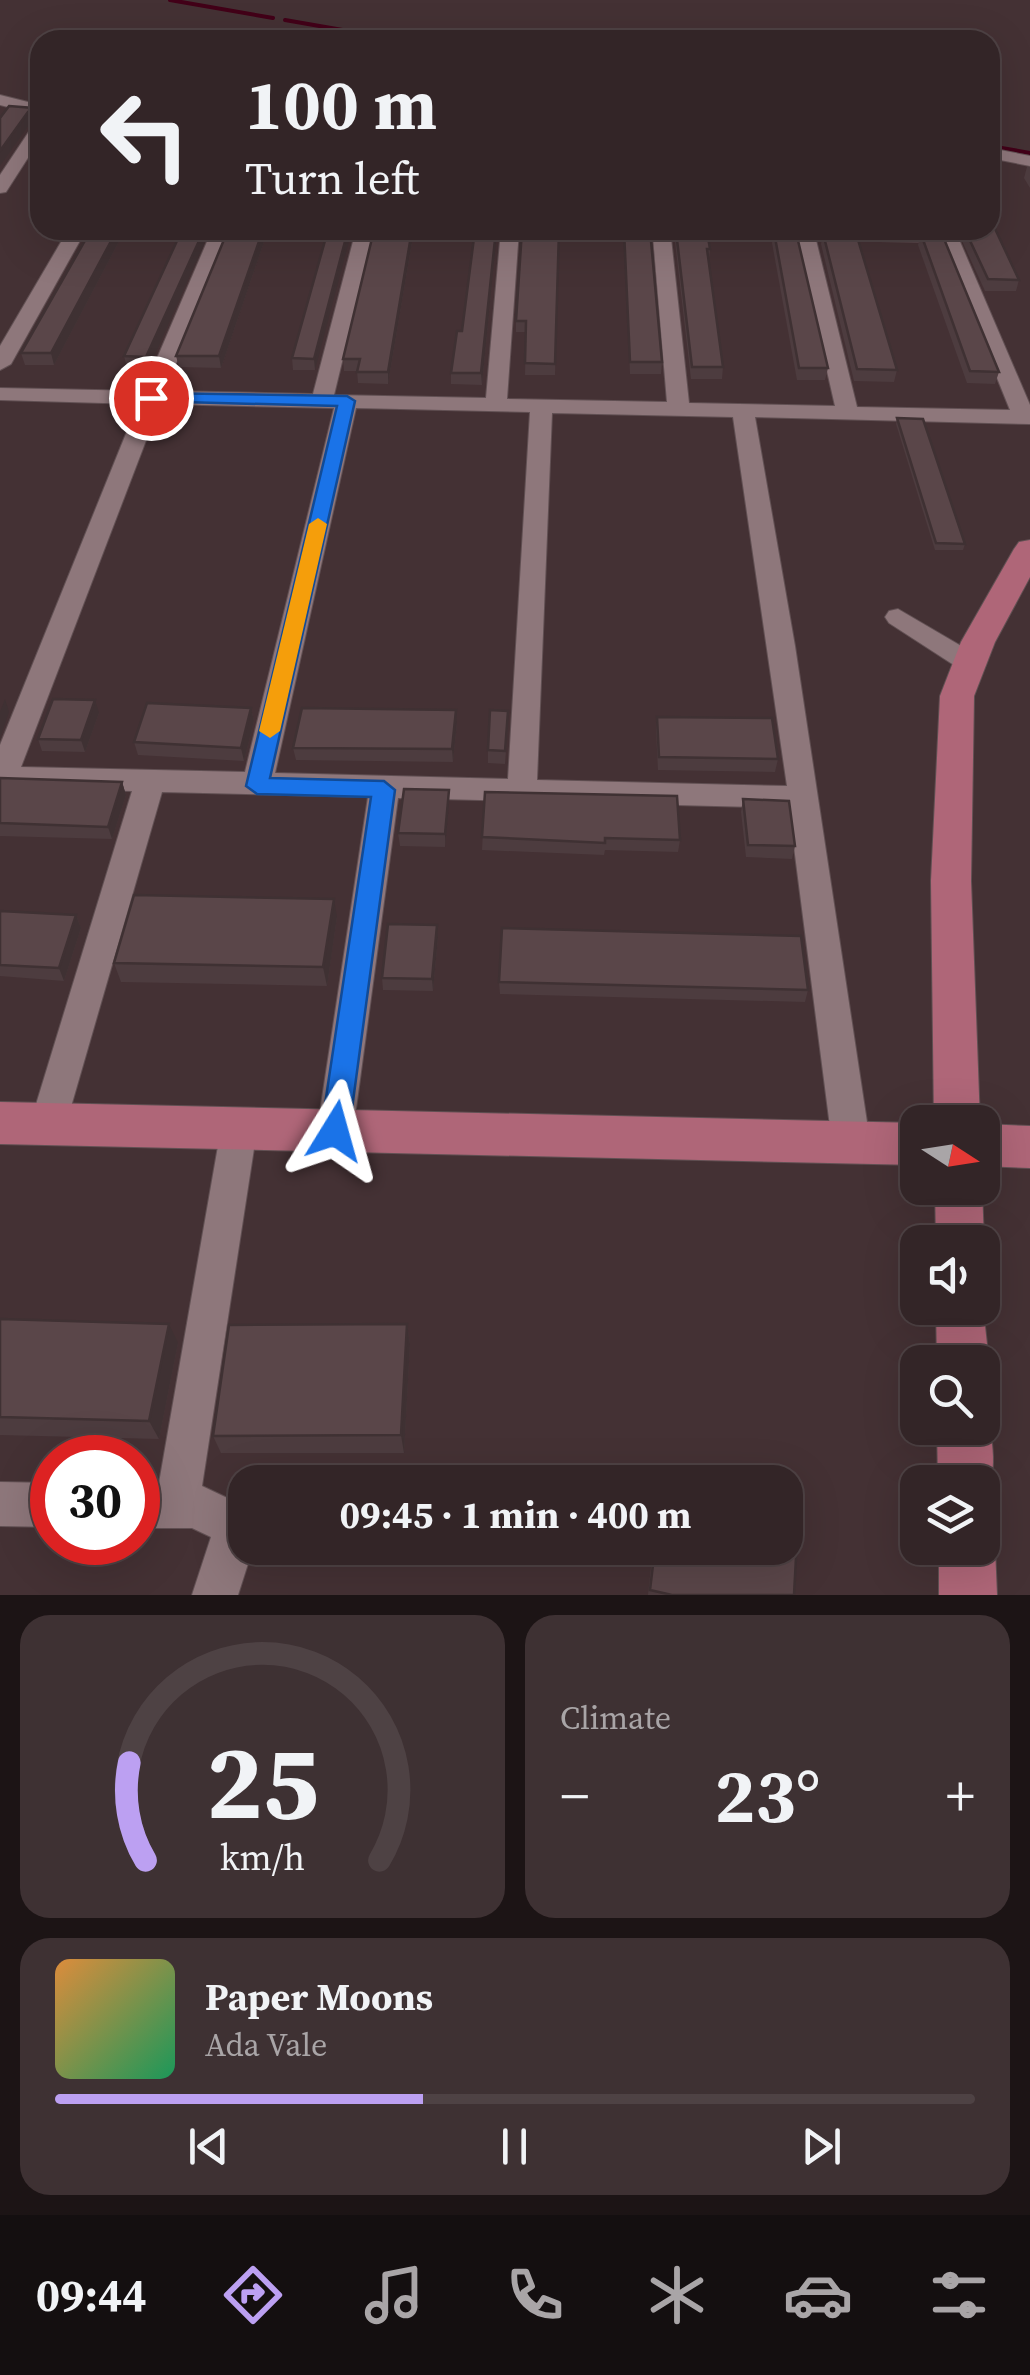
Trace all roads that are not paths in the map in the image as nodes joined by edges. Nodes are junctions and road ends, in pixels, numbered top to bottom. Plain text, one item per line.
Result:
1 (0, 100) edge
2 (30, 108) edge
3 (30, 142) edge
4 (1000, 155) edge
5 (1030, 161) edge
6 (0, 188) edge
7 (71, 240) edge
8 (218, 240) edge
9 (363, 240) edge
10 (509, 240) edge
11 (662, 240) edge
12 (807, 240) edge
13 (951, 240) edge
14 (0, 364) edge
15 (0, 394) edge
16 (151, 398) junction
17 (334, 401) junction
18 (496, 404) junction
19 (541, 405) junction
20 (678, 408) junction
21 (744, 412) junction
22 (848, 414) junction
23 (1027, 417) edge
24 (1030, 549) edge
25 (898, 617) dead end
26 (970, 663) junction
27 (1, 777) edge
28 (150, 782) junction
29 (257, 786) junction
30 (384, 790) junction
31 (522, 792) junction
32 (802, 797) junction
33 (957, 1105) edge
34 (0, 1123) edge
35 (48, 1124) junction
36 (239, 1128) junction
37 (335, 1131) junction
38 (851, 1142) junction
39 (900, 1143) edge
40 (1000, 1146) edge
41 (1030, 1147) edge
42 (160, 1492) edge
43 (0, 1504) edge
44 (30, 1505) edge
45 (160, 1506) edge
46 (967, 1565) edge
47 (215, 1595) edge
48 (968, 1595) edge

1 - 2 street
3 - 6 street
4 - 5 street
7 - 14 street
8 - 16 street
9 - 17 street
10 - 18 street
11 - 20 street
12 - 22 street
13 - 23 street
15 - 16 street
16 - 17 street
16 - 27 street
17 - 18 street
17 - 29 street
18 - 19 street
19 - 20 street
19 - 31 street
20 - 21 street
21 - 22 street
21 - 32 street
22 - 23 street
24 - 26 main road
25 - 26 street
26 - 33 main road
27 - 28 street
28 - 29 street
28 - 35 street
29 - 30 street
30 - 31 street
30 - 37 street
31 - 32 street
32 - 38 street
34 - 35 main road
35 - 36 main road
36 - 37 main road
36 - 42 street
37 - 38 main road
38 - 39 main road
40 - 41 main road
43 - 44 street
45 - 47 street
46 - 48 main road

